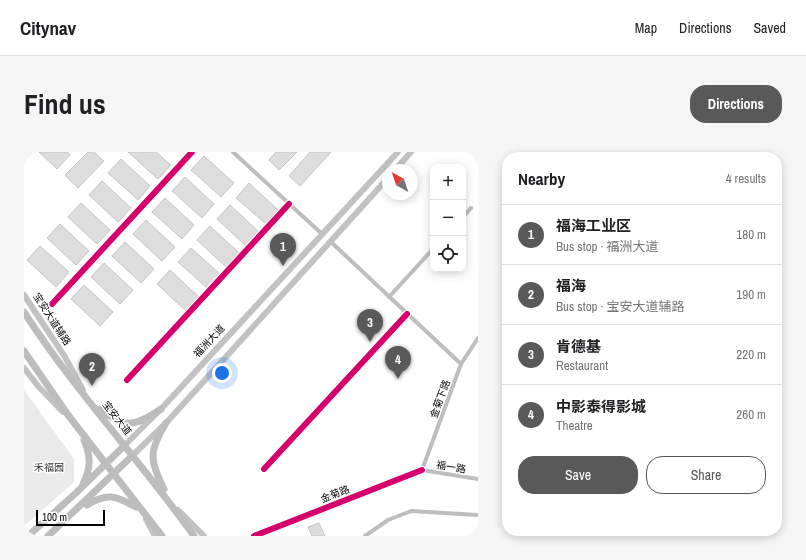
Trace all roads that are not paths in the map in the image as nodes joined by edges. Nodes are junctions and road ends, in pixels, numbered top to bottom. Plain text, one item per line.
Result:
1 (192, 152) edge
2 (233, 152) edge
3 (398, 152) edge
4 (411, 152) edge
5 (400, 164) edge
6 (382, 185) edge
7 (289, 204) junction
8 (471, 208) dead end
9 (466, 214) edge
10 (322, 234) junction
11 (330, 242) junction
12 (430, 252) edge
13 (24, 295) edge
14 (389, 297) junction
15 (52, 304) dead end
16 (24, 312) edge
17 (407, 314) junction
18 (478, 338) edge
19 (24, 351) edge
20 (461, 364) junction
21 (24, 368) edge
22 (127, 380) dead end
23 (86, 396) junction
24 (161, 409) junction
25 (166, 423) junction
26 (78, 428) junction
27 (125, 445) junction
28 (133, 455) junction
29 (106, 464) junction
30 (264, 469) dead end
31 (422, 470) junction
32 (114, 474) junction
33 (478, 479) edge
34 (76, 493) junction
35 (171, 504) junction
36 (60, 508) junction
37 (140, 509) junction
38 (478, 515) edge
39 (71, 516) junction
40 (28, 536) edge
41 (48, 536) edge
42 (155, 536) edge
43 (162, 536) edge
44 (194, 536) edge
45 (204, 536) edge
46 (254, 536) edge
47 (365, 536) edge

1 - 15 street
2 - 7 street
3 - 10 main road, 福洲大道
4 - 5 main road
6 - 11 main road
7 - 10 street
7 - 22 street
8 - 9 street
10 - 24 main road, 福洲大道
11 - 14 street
11 - 25 main road
12 - 14 street
13 - 23 main road, 宝安大道辅路
14 - 17 street
16 - 23 main road, 宝安大道
17 - 20 street
17 - 30 street
18 - 20 street, 金菊下路
19 - 26 main road
20 - 31 street, 金菊下路
21 - 26 main road
23 - 24 main road
23 - 27 main road, 宝安大道
24 - 27 main road, 福洲大道
25 - 28 main road
25 - 35 main road
26 - 29 main road
26 - 34 main road
27 - 28 main road, 宝安大道
27 - 29 main road, 福洲大道
28 - 32 main road
28 - 35 main road, 宝安大道
29 - 32 main road
29 - 34 main road, 福洲大道
31 - 33 street, 福一路
31 - 46 main road, 金菊路
32 - 37 main road
32 - 39 main road
34 - 36 main road, 福洲大道
35 - 44 main road, 宝安大道
35 - 45 main road
36 - 39 main road
36 - 40 main road, 福洲大道
37 - 39 main road
37 - 42 main road
37 - 43 main road
38 - 47 street
39 - 41 main road

